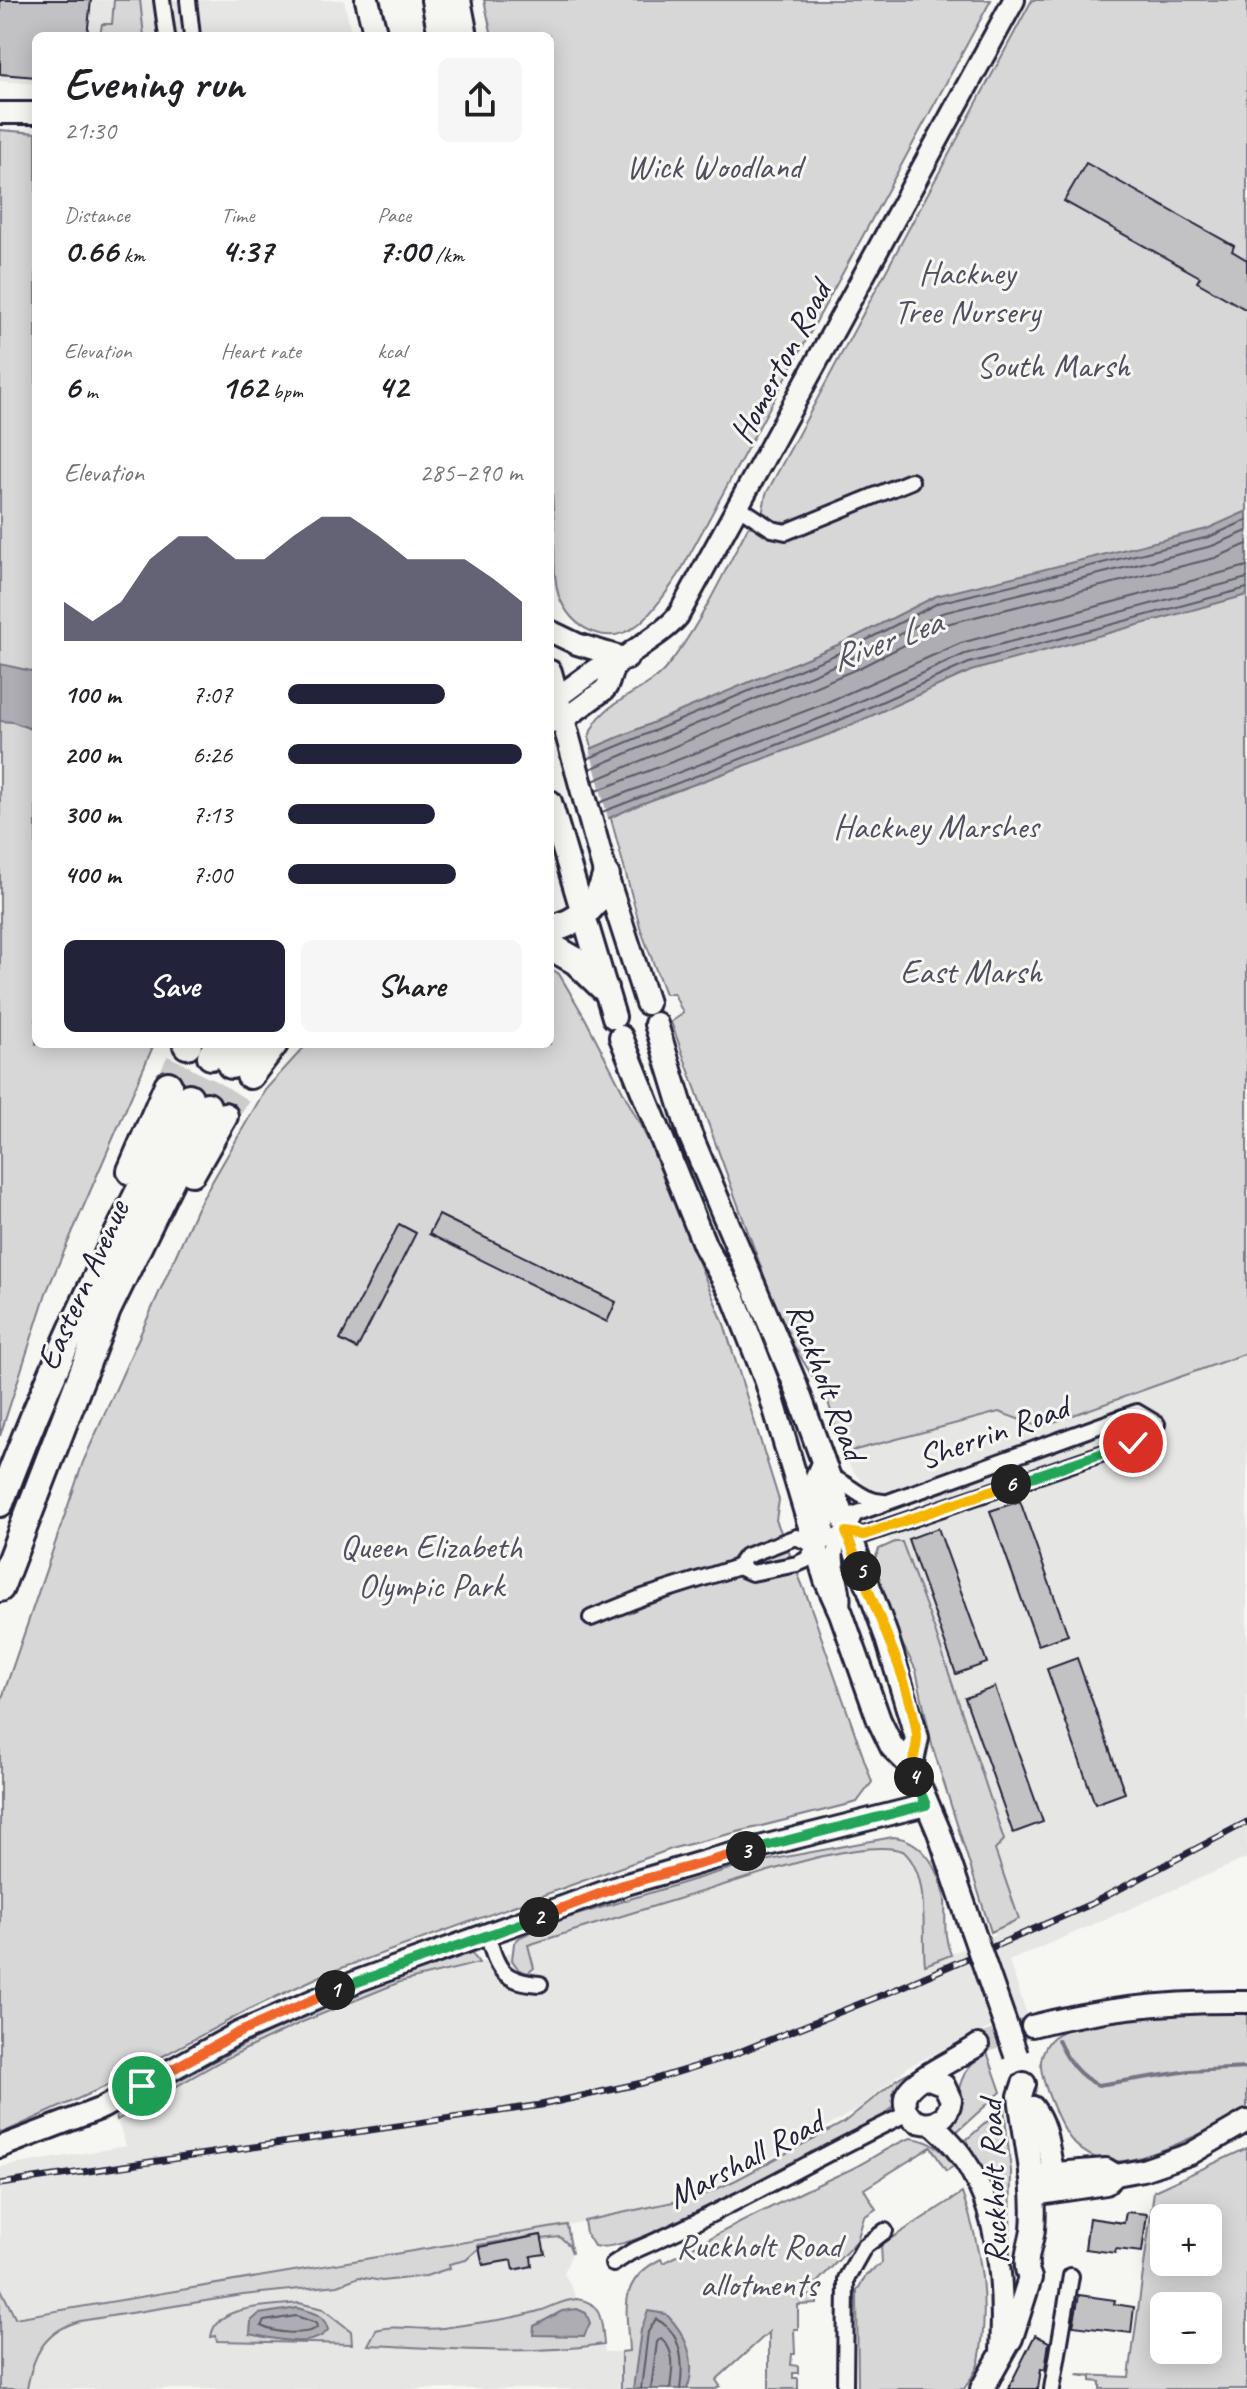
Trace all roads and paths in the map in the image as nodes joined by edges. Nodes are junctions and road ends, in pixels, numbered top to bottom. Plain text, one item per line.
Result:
1 (162, 0) edge
2 (188, 0) edge
3 (367, 0) edge
4 (419, 0) edge
5 (435, 0) edge
6 (1014, 0) edge
7 (166, 32) edge
8 (192, 32) edge
9 (375, 32) edge
10 (423, 32) edge
11 (441, 32) edge
12 (0, 113) edge
13 (32, 113) edge
14 (911, 481) dead end
15 (739, 507) junction
16 (554, 633) edge
17 (620, 664) junction
18 (555, 711) edge
19 (554, 816) edge
20 (606, 876) junction
21 (582, 916) junction
22 (554, 927) edge
23 (554, 948) edge
24 (604, 988) junction
25 (647, 1003) dead end
26 (656, 1024) dead end
27 (261, 1048) edge
28 (231, 1057) tunnel mouth
29 (825, 1467) junction
30 (888, 1502) junction
31 (0, 1503) edge
32 (842, 1534) junction
33 (820, 1544) junction
34 (738, 1567) junction
35 (0, 1588) edge
36 (841, 1613) junction
37 (591, 1618) dead end
38 (911, 1766) junction
39 (926, 1805) junction
40 (487, 1934) junction
41 (540, 1984) dead end
42 (1247, 2002) edge
43 (1032, 2026) tunnel mouth
44 (978, 2045) tunnel mouth
45 (961, 2059) junction
46 (926, 2078) junction
47 (1024, 2084) junction
48 (949, 2091) junction
49 (908, 2113) junction
50 (1247, 2121) edge
51 (932, 2124) junction
52 (0, 2147) edge
53 (1041, 2182) junction
54 (885, 2231) dead end
55 (613, 2264) dead end
56 (1071, 2276) dead end
57 (1001, 2356) junction
58 (845, 2389) edge
59 (982, 2389) edge
60 (1052, 2389) edge

1 - 7 street
2 - 8 street
3 - 9 main road
4 - 10 highway
5 - 11 highway
6 - 15 street, Homerton Road
12 - 13 street
14 - 15 street
15 - 17 street, Homerton Road
16 - 17 street
17 - 18 street, Homerton Road
18 - 20 main road
19 - 21 main road, Ruckholt Road
20 - 21 highway
20 - 25 main road
21 - 22 highway
21 - 24 main road, Ruckholt Road
23 - 24 highway
24 - 33 main road, Ruckholt Road
26 - 29 main road, Ruckholt Road
27 - 28 highway
29 - 30 street, Sherrin Road
29 - 32 main road, Ruckholt Road
29 - 33 street
30 - 32 street, Sherrin Road
30 - 32 street, Sherrin Road
31 - 35 highway, Eastern Avenue
32 - 33 street
32 - 36 street
32 - 38 main road, Ruckholt Road
33 - 34 street
33 - 34 street
33 - 36 main road, Ruckholt Road
34 - 37 street
36 - 38 main road, Ruckholt Road
38 - 39 main road, Ruckholt Road
39 - 40 street
39 - 47 main road, Ruckholt Road, bridge
40 - 41 street
40 - 52 street
42 - 43 street
44 - 45 street
45 - 46 street
45 - 48 street
46 - 48 street
46 - 49 street
47 - 53 main road, Ruckholt Road
47 - 53 main road, Ruckholt Road
48 - 51 street
49 - 51 street
49 - 55 street, Marshall Road
50 - 53 street
51 - 57 street
53 - 57 main road, Ruckholt Road
54 - 58 street
56 - 60 street
57 - 59 main road, Ruckholt Road

